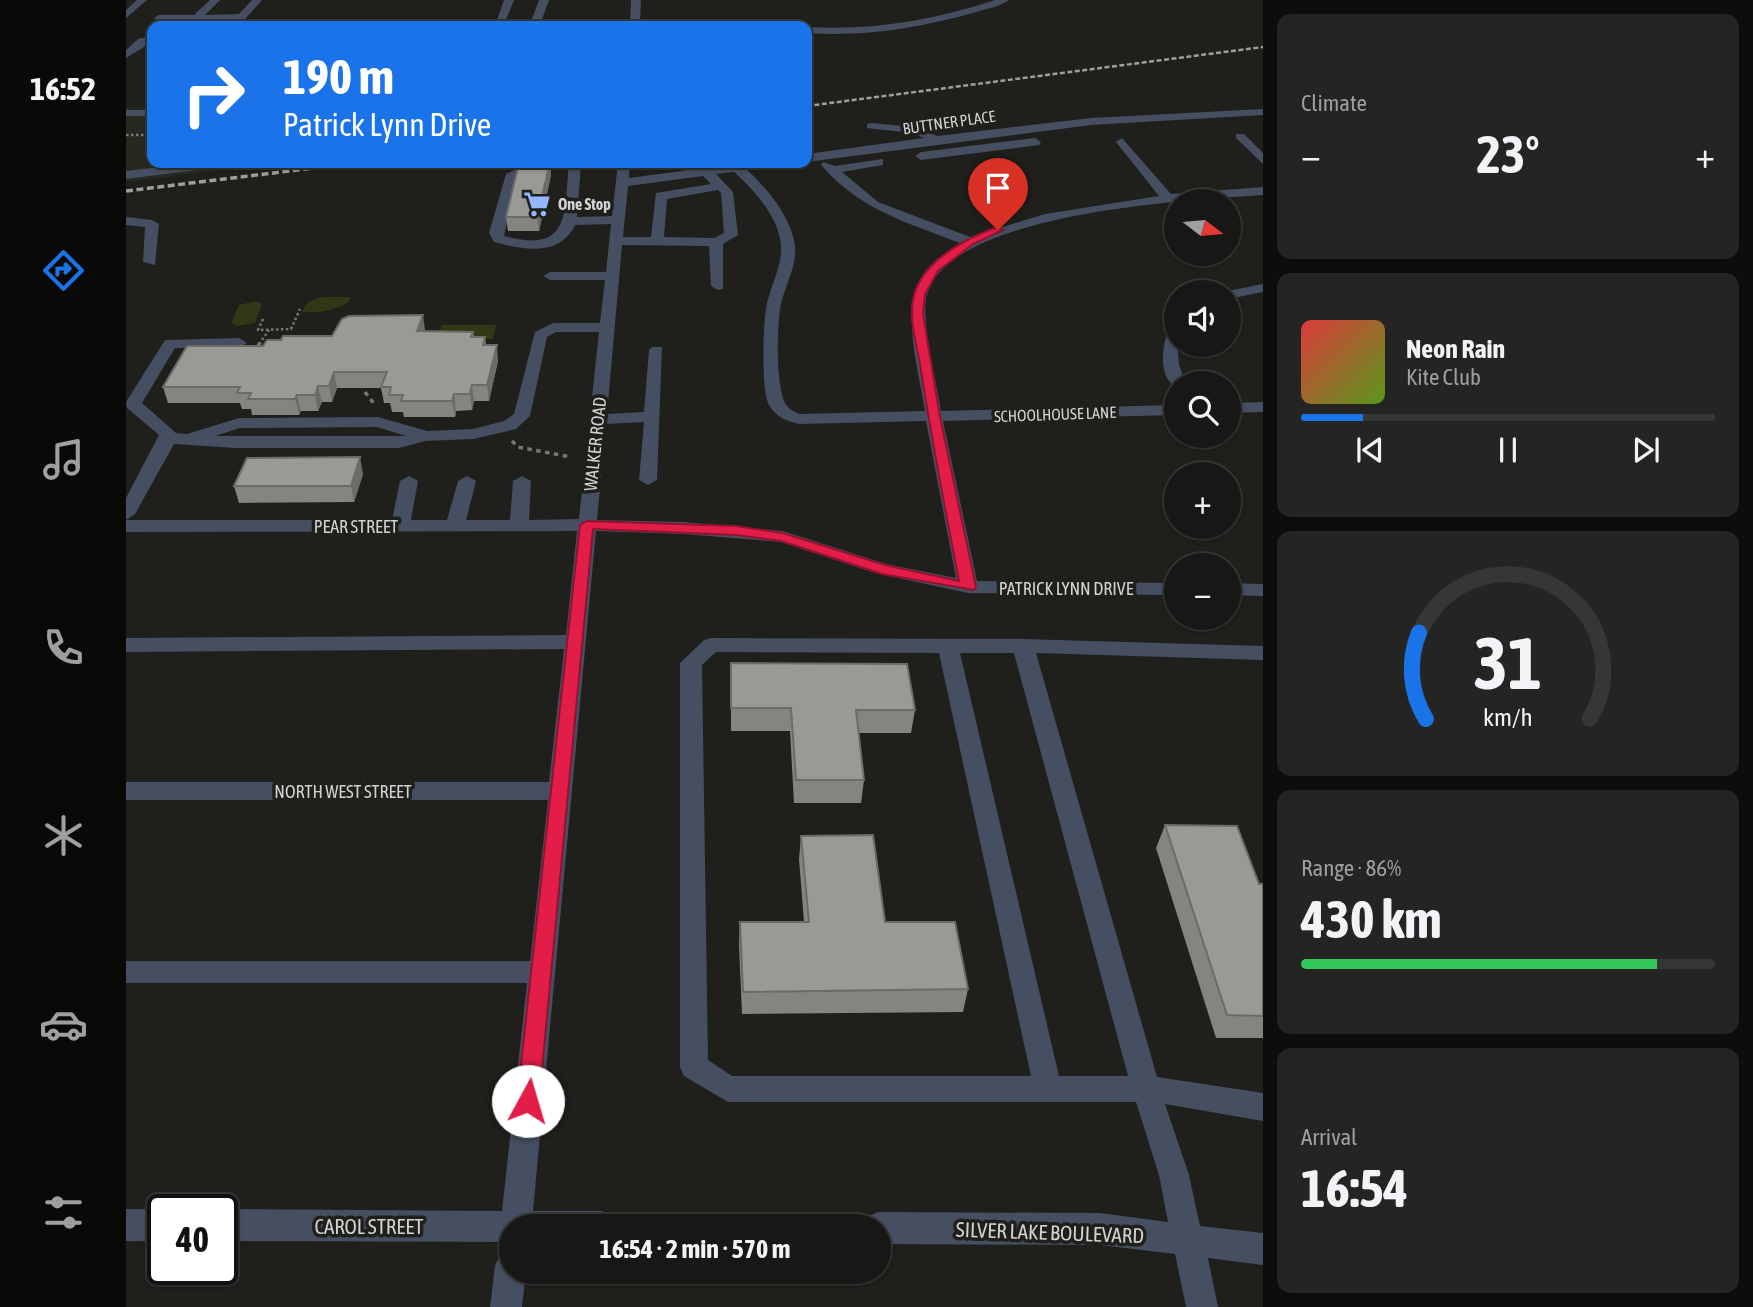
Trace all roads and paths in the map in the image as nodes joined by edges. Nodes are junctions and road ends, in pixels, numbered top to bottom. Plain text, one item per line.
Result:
1 (142, 0) edge
2 (215, 0) edge
3 (257, 0) edge
4 (509, 0) edge
5 (544, 0) edge
6 (636, 0) edge
7 (1004, 0) edge
8 (126, 15) edge
9 (242, 17) junction
10 (159, 18) dead end
11 (197, 18) junction
12 (238, 21) edge
13 (501, 21) edge
14 (538, 21) edge
15 (635, 21) edge
16 (812, 30) edge
17 (147, 40) edge
18 (126, 55) edge
19 (1261, 111) edge
20 (126, 113) edge
21 (147, 113) edge
22 (858, 115) dead end
23 (871, 126) junction
24 (126, 135) edge
25 (147, 135) edge
26 (1240, 136) dead end
27 (937, 140) junction
28 (1035, 142) dead end
29 (1122, 142) dead end
30 (893, 146) junction
31 (812, 157) edge
32 (912, 158) dead end
33 (898, 159) dead end
34 (1263, 160) edge
35 (182, 168) edge
36 (527, 168) edge
37 (575, 168) edge
38 (688, 168) edge
39 (702, 168) edge
40 (737, 168) edge
41 (832, 170) junction
42 (623, 173) edge
43 (126, 175) edge
44 (720, 186) junction
45 (1263, 191) edge
46 (1164, 193) edge
47 (1241, 193) edge
48 (1164, 199) edge
49 (126, 221) edge
50 (570, 221) junction
51 (617, 230) junction
52 (657, 241) junction
53 (716, 242) junction
54 (970, 242) junction
55 (150, 262) dead end
56 (550, 276) dead end
57 (612, 276) junction
58 (718, 286) dead end
59 (1263, 288) edge
60 (1241, 292) edge
61 (300, 309) dead end
62 (263, 319) dead end
63 (607, 327) junction
64 (239, 343) edge
65 (657, 350) dead end
66 (1263, 407) edge
67 (1241, 408) edge
68 (1164, 410) edge
69 (652, 417) junction
70 (934, 417) junction
71 (598, 419) junction
72 (505, 435) dead end
73 (168, 438) junction
74 (571, 457) dead end
75 (648, 480) dead end
76 (409, 481) dead end
77 (467, 481) dead end
78 (522, 481) dead end
79 (126, 514) edge
80 (455, 525) junction
81 (519, 525) junction
82 (587, 525) junction
83 (126, 526) edge
84 (400, 526) junction
85 (968, 587) junction
86 (1164, 589) edge
87 (1241, 589) edge
88 (1263, 590) edge
89 (575, 642) junction
90 (126, 645) edge
91 (948, 646) junction
92 (1023, 646) junction
93 (1263, 653) edge
94 (126, 791) edge
95 (559, 791) junction
96 (126, 972) edge
97 (541, 972) junction
98 (1048, 1089) junction
99 (1146, 1089) junction
100 (1263, 1107) edge
101 (517, 1214) edge
102 (126, 1224) edge
103 (147, 1225) edge
104 (238, 1225) edge
105 (499, 1227) edge
106 (891, 1228) edge
107 (1188, 1240) junction
108 (1263, 1249) edge
109 (509, 1284) edge
110 (506, 1307) edge
111 (1202, 1307) edge

1 - 8 street
2 - 11 street
3 - 9 street
4 - 13 street
5 - 14 street
6 - 15 street
7 - 16 street
9 - 11 street
9 - 12 street
10 - 11 street
17 - 18 street
19 - 27 street, BUTTNER PLACE
20 - 21 street
22 - 23 street
23 - 27 street
23 - 30 street
24 - 25 path
26 - 34 street
27 - 30 street, BUTTNER PLACE
28 - 32 street
29 - 46 street
30 - 31 street, BUTTNER PLACE
31 - 41 street
33 - 41 street
35 - 43 street
36 - 50 street
37 - 50 street
38 - 42 street
39 - 44 street
40 - 70 street, SCHOOLHOUSE LANE
41 - 54 street
42 - 51 street, WALKER ROAD
44 - 52 street
44 - 53 street
45 - 47 street
48 - 54 street
49 - 55 street
50 - 51 street
51 - 52 street
51 - 57 street, WALKER ROAD
52 - 53 street
53 - 58 street
54 - 70 street
56 - 57 street
57 - 63 street, WALKER ROAD
59 - 60 street
61 - 62 path
63 - 71 street, WALKER ROAD
63 - 73 street
64 - 73 street
65 - 69 street
66 - 67 street
68 - 70 street, SCHOOLHOUSE LANE
69 - 71 street
69 - 75 street
70 - 85 street
71 - 82 street, WALKER ROAD
72 - 74 path
73 - 79 street
76 - 84 street
77 - 80 street
78 - 81 street
80 - 81 street, PEAR STREET
80 - 84 street, PEAR STREET
81 - 82 street, PEAR STREET
82 - 85 street, PATRICK LYNN DRIVE
82 - 89 street, WALKER ROAD
83 - 84 street, PEAR STREET
85 - 86 street, PATRICK LYNN DRIVE
87 - 88 street
89 - 90 street
89 - 95 street, WALKER ROAD
91 - 92 street
91 - 98 street
91 - 98 street
92 - 93 street
92 - 99 street
94 - 95 street, NORTH WEST STREET
95 - 97 street, WALKER ROAD
96 - 97 street
97 - 101 street, WALKER ROAD
98 - 99 street
99 - 100 street
99 - 107 street
102 - 103 street
104 - 105 street, CAROL STREET
106 - 107 street, SILVER LAKE BOULEVARD
107 - 108 street, SILVER LAKE BOULEVARD
107 - 111 street
109 - 110 street

